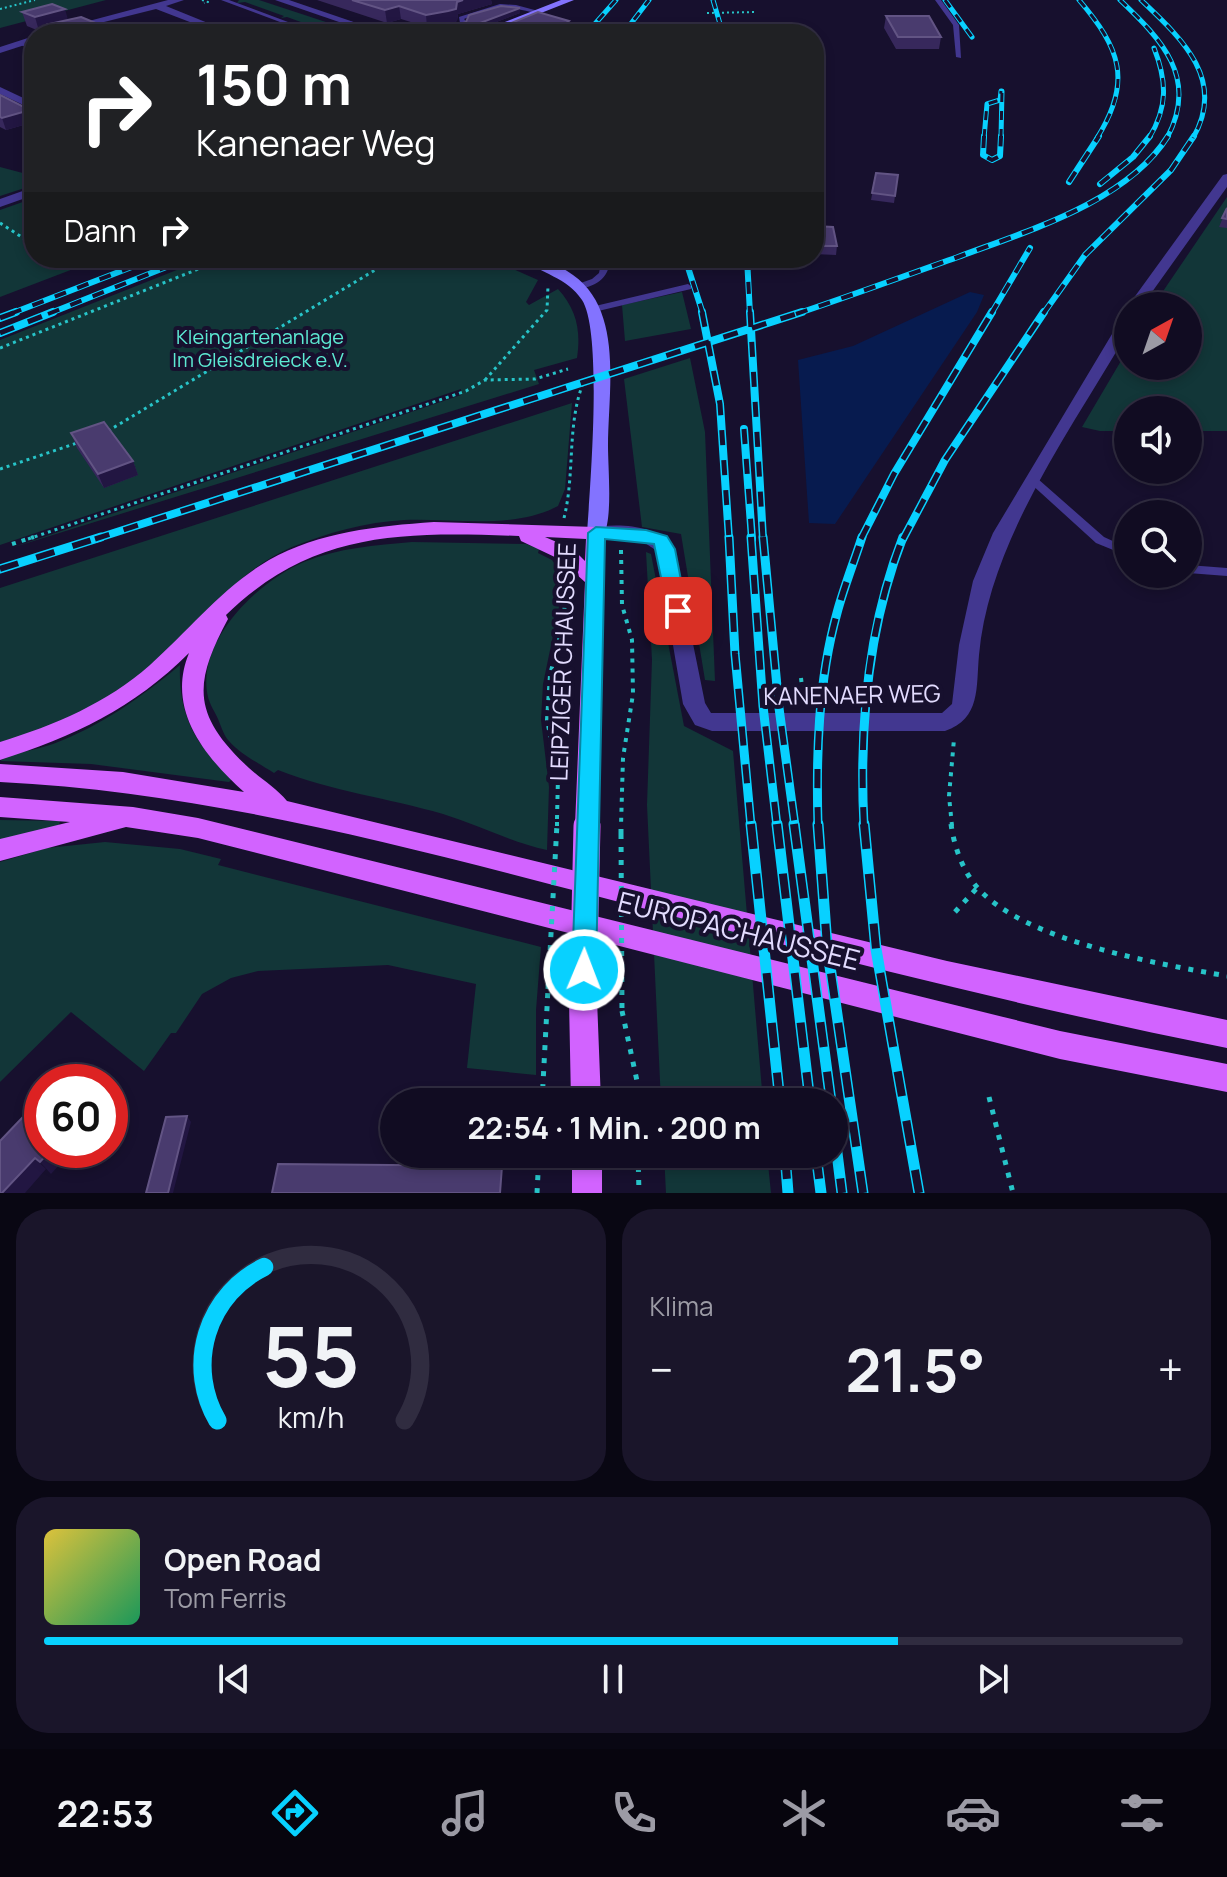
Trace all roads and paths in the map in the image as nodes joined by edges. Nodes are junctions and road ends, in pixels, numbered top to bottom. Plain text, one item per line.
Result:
1 (25, 0) edge
2 (33, 0) edge
3 (179, 0) edge
4 (224, 0) edge
5 (280, 0) edge
6 (531, 0) edge
7 (569, 0) edge
8 (938, 0) edge
9 (17, 2) junction
10 (157, 6) junction
11 (519, 6) junction
12 (0, 7) edge
13 (539, 12) junction
14 (757, 12) dead end
15 (707, 13) dead end
16 (83, 23) joint
17 (80, 24) edge
18 (204, 24) edge
19 (290, 24) edge
20 (351, 24) edge
21 (462, 24) edge
22 (506, 24) edge
23 (24, 43) edge
24 (0, 50) edge
25 (959, 57) dead end
26 (0, 90) edge
27 (24, 102) edge
28 (1227, 178) edge
29 (24, 195) edge
30 (0, 203) edge
31 (0, 223) edge
32 (24, 239) edge
33 (201, 268) edge
34 (379, 268) edge
35 (550, 268) edge
36 (607, 268) edge
37 (553, 280) dead end
38 (578, 287) junction
39 (688, 287) dead end
40 (1145, 292) edge
41 (594, 309) junction
42 (1114, 343) edge
43 (0, 348) edge
44 (568, 369) dead end
45 (485, 380) junction
46 (108, 432) edge
47 (81, 442) edge
48 (0, 469) edge
49 (1034, 481) junction
50 (509, 531) junction
51 (596, 533) junction
52 (12, 544) dead end
53 (1114, 546) edge
54 (1202, 570) edge
55 (1227, 572) edge
56 (594, 580) junction
57 (225, 606) junction
58 (801, 678) dead end
59 (805, 709) dead end
60 (957, 716) junction
61 (0, 751) edge
62 (0, 773) edge
63 (0, 807) edge
64 (280, 807) junction
65 (133, 817) junction
66 (557, 819) dead end
67 (621, 834) dead end
68 (0, 850) edge
69 (977, 888) junction
70 (955, 912) dead end
71 (1227, 976) edge
72 (1227, 1034) edge
73 (1227, 1078) edge
74 (543, 1088) edge
75 (586, 1088) edge
76 (637, 1088) edge
77 (989, 1097) dead end
78 (538, 1168) edge
79 (587, 1168) edge
80 (638, 1168) edge
81 (537, 1193) edge
82 (587, 1193) edge
83 (639, 1193) edge
84 (1013, 1193) edge

1 - 9 path
2 - 9 path
2 - 12 path
3 - 10 street
4 - 19 lane
5 - 20 street
6 - 11 lane
7 - 13 main road
8 - 25 lane
9 - 12 path
10 - 16 street
10 - 18 street
11 - 13 lane
11 - 21 lane
13 - 22 main road
14 - 15 path
16 - 17 street
23 - 24 street
26 - 27 street
28 - 40 street
29 - 30 street
31 - 32 path
33 - 43 path
34 - 46 path
35 - 38 main road, LEIPZIGER CHAUSSEE
36 - 38 lane
37 - 45 path
38 - 41 main road, LEIPZIGER CHAUSSEE
39 - 41 lane
41 - 51 main road, LEIPZIGER CHAUSSEE
42 - 49 street, KANENAER WEG
44 - 45 path
45 - 52 path
47 - 48 path
49 - 53 lane
49 - 60 street, KANENAER WEG
50 - 51 main road
50 - 56 main road
50 - 57 main road
51 - 56 main road, LEIPZIGER CHAUSSEE
51 - 60 street, KANENAER WEG
54 - 55 lane
56 - 75 main road, LEIPZIGER CHAUSSEE, bridge
57 - 61 main road
57 - 64 main road
58 - 59 path
60 - 69 path
62 - 64 main road, EUROPACHAUSSEE
63 - 65 main road, EUROPACHAUSSEE
64 - 72 main road, EUROPACHAUSSEE
65 - 68 main road
65 - 73 main road, EUROPACHAUSSEE
66 - 74 path, bridge
67 - 76 path, bridge
69 - 70 path
69 - 71 path
77 - 84 path
78 - 81 path
79 - 82 main road
80 - 83 path

